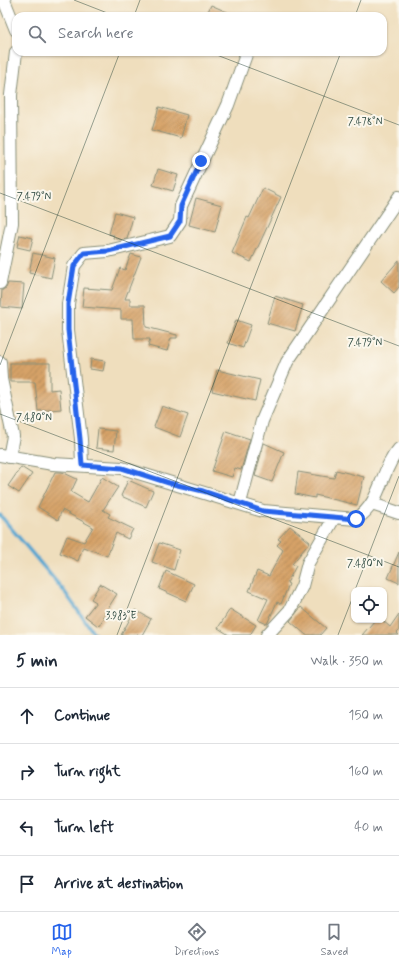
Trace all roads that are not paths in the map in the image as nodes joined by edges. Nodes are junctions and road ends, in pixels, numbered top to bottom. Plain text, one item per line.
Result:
1 (4, 0) edge
2 (12, 20) edge
3 (16, 56) edge
4 (246, 56) edge
5 (399, 197) edge
6 (0, 283) edge
7 (0, 362) edge
8 (399, 449) edge
9 (4, 456) edge
10 (82, 465) junction
11 (240, 503) junction
12 (372, 504) junction
13 (399, 513) edge
14 (334, 518) junction
15 (267, 635) edge

1 - 2 street
3 - 6 street
4 - 10 street
5 - 11 street
7 - 9 street
8 - 12 street
9 - 10 street
10 - 11 street
11 - 14 street
12 - 13 street
12 - 14 street
14 - 15 street

